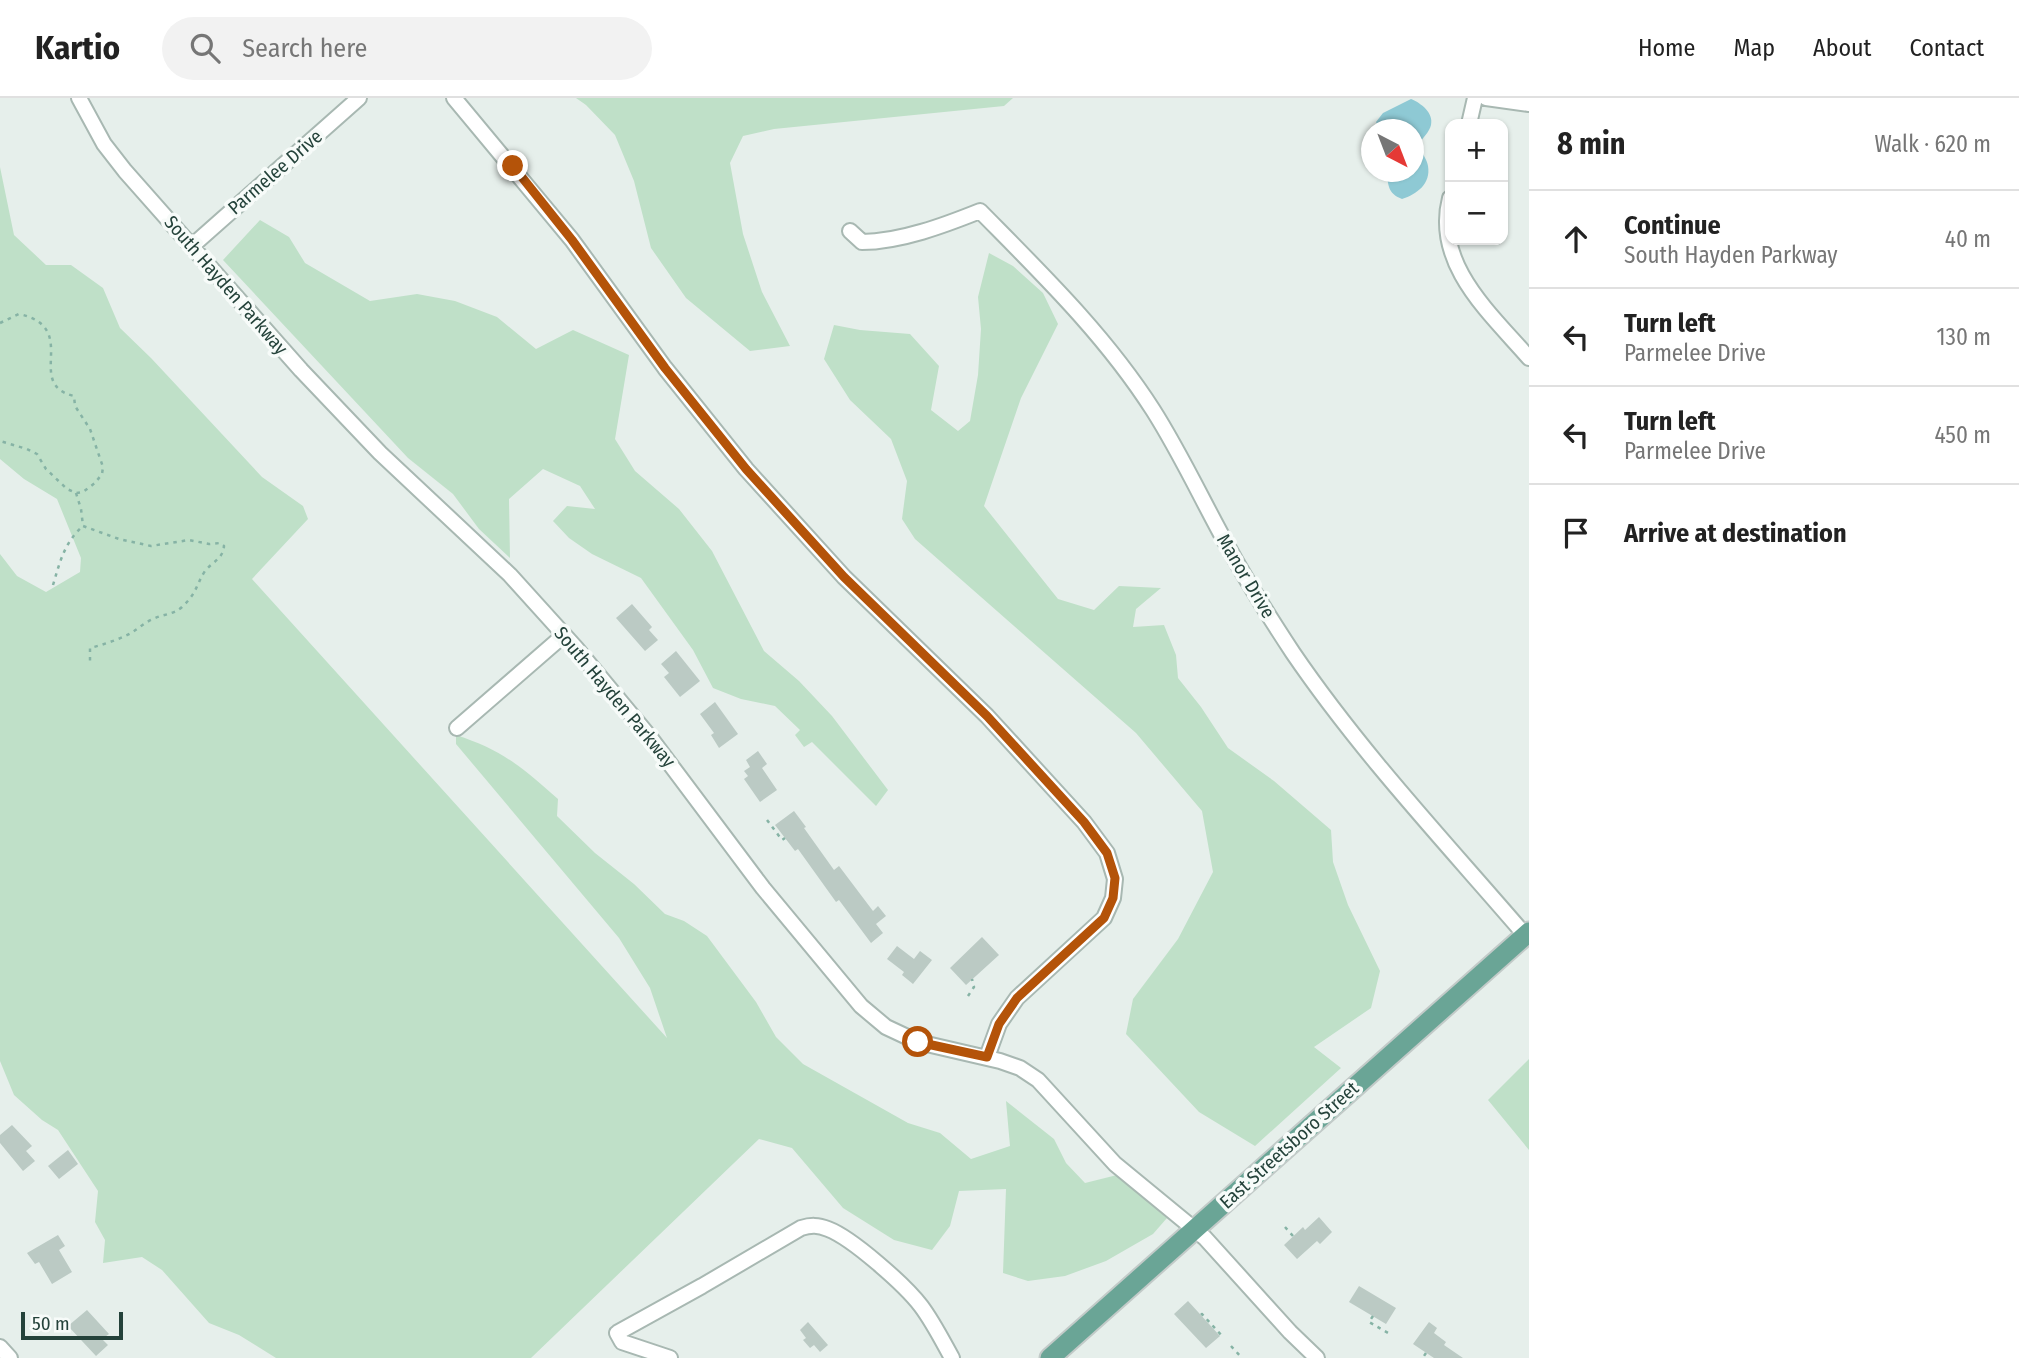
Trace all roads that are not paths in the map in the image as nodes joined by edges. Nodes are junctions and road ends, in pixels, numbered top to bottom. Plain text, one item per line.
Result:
1 (79, 98) edge
2 (359, 98) edge
3 (454, 98) edge
4 (1475, 98) edge
5 (1486, 98) edge
6 (1529, 104) edge
7 (1470, 119) edge
8 (850, 230) dead end
9 (1452, 245) edge
10 (192, 246) junction
11 (1529, 358) edge
12 (564, 635) junction
13 (457, 728) dead end
14 (1527, 934) edge
15 (987, 1057) junction
16 (1194, 1230) junction
17 (0, 1347) edge
18 (10, 1358) edge
19 (670, 1358) edge
20 (952, 1358) edge
21 (1050, 1358) edge
22 (1317, 1358) edge

1 - 10 street, South Hayden Parkway
2 - 10 street, Parmelee Drive
3 - 15 street
4 - 7 street
5 - 6 street
8 - 14 street, Manor Drive
9 - 11 street
10 - 12 street, South Hayden Parkway
12 - 13 street
12 - 15 street, South Hayden Parkway
14 - 16 main road, East Streetsboro Street
15 - 16 street, South Hayden Parkway
16 - 21 main road, East Streetsboro Street
16 - 22 street, South Hayden Parkway
17 - 18 street
19 - 20 street

